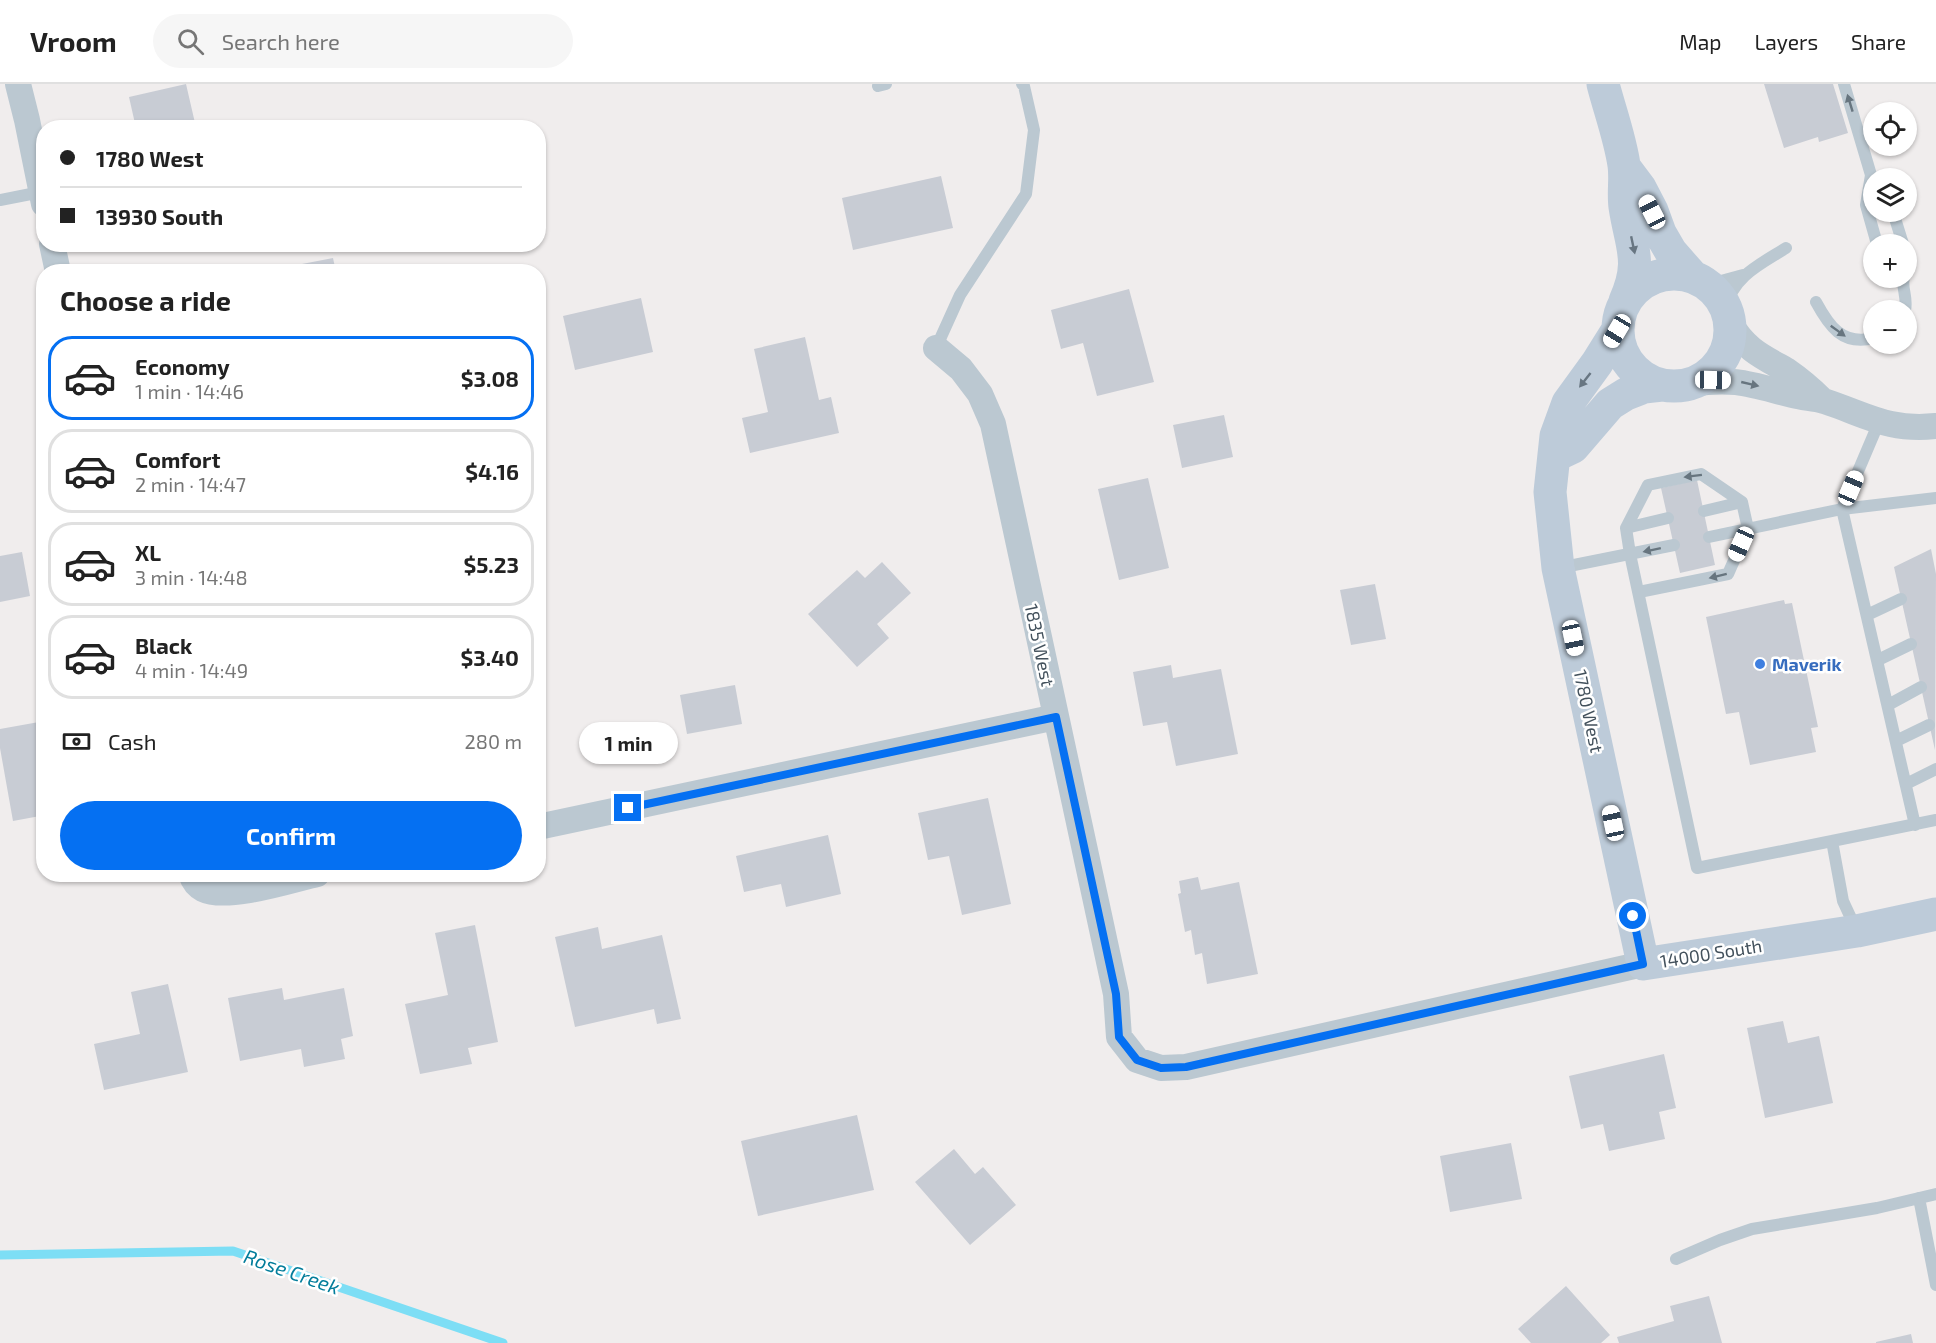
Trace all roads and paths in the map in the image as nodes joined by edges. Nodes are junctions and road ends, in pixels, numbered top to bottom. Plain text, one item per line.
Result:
1 (18, 84) edge
2 (1022, 84) edge
3 (1603, 84) edge
4 (1844, 84) edge
5 (1868, 161) junction
6 (1624, 166) junction
7 (36, 167) edge
8 (1873, 168) edge
9 (36, 198) edge
10 (0, 200) edge
11 (1873, 234) edge
12 (1786, 248) dead end
13 (1747, 273) junction
14 (1697, 279) junction
15 (1816, 302) dead end
16 (1728, 315) junction
17 (1621, 316) junction
18 (1863, 340) edge
19 (936, 348) joint
20 (1677, 384) junction
21 (1822, 400) junction
22 (1879, 422) junction
23 (1936, 426) edge
24 (1554, 456) junction
25 (1936, 498) edge
26 (1742, 502) junction
27 (1842, 509) junction
28 (1704, 511) dead end
29 (1668, 518) dead end
30 (1626, 528) junction
31 (1748, 529) junction
32 (1709, 537) dead end
33 (1674, 545) dead end
34 (1630, 554) junction
35 (1558, 568) junction
36 (1639, 592) junction
37 (1901, 599) dead end
38 (1868, 615) junction
39 (1911, 644) dead end
40 (1878, 660) junction
41 (1921, 687) dead end
42 (1888, 705) junction
43 (1056, 717) junction
44 (1929, 725) dead end
45 (1896, 741) junction
46 (1936, 769) edge
47 (1906, 784) junction
48 (1936, 820) edge
49 (546, 825) edge
50 (1915, 825) junction
51 (1832, 841) junction
52 (197, 882) edge
53 (283, 882) edge
54 (1936, 914) edge
55 (1857, 931) junction
56 (1643, 964) junction
57 (1137, 1060) joint
58 (1936, 1194) edge
59 (1919, 1198) junction
60 (1676, 1259) dead end
61 (1936, 1285) edge

1 - 7 street
2 - 19 lane
3 - 6 street, 1780 West
5 -> 4 lane
5 - 8 lane
5 - 11 lane
6 - 14 street, 1780 West
6 -> 17 street, 1780 West
9 - 10 lane
12 - 13 lane
13 - 14 lane
13 - 16 lane
14 - 16 street
14 - 17 street
15 -> 18 lane
16 - 20 street
16 - 21 street
17 - 20 street
17 -> 24 street, 1780 West
19 - 43 street, 1835 West
20 -> 21 street
20 - 24 street
21 - 22 street
22 - 23 street
22 - 27 lane
24 - 35 street, 1780 West
25 - 27 lane
26 - 28 lane
26 -> 30 lane
26 - 31 lane
27 - 31 lane
27 - 38 lane
29 - 30 lane
30 - 34 lane
31 - 32 lane
31 -> 36 lane
33 -> 34 lane
34 - 35 lane
34 - 36 lane
35 - 56 street, 1780 West
36 - 51 lane
37 - 38 lane
38 - 40 lane
39 - 40 lane
40 - 42 lane
41 - 42 lane
42 - 45 lane
43 - 49 street
43 - 57 street, 1835 West
44 - 45 lane
45 - 47 lane
46 - 47 lane
47 - 50 lane
48 - 50 lane
50 - 51 lane
51 - 55 lane
52 - 53 street
54 - 55 street, 14000 South
55 - 56 street, 14000 South
56 - 57 street, 14000 South
58 - 59 lane
59 - 60 lane
59 - 61 lane

